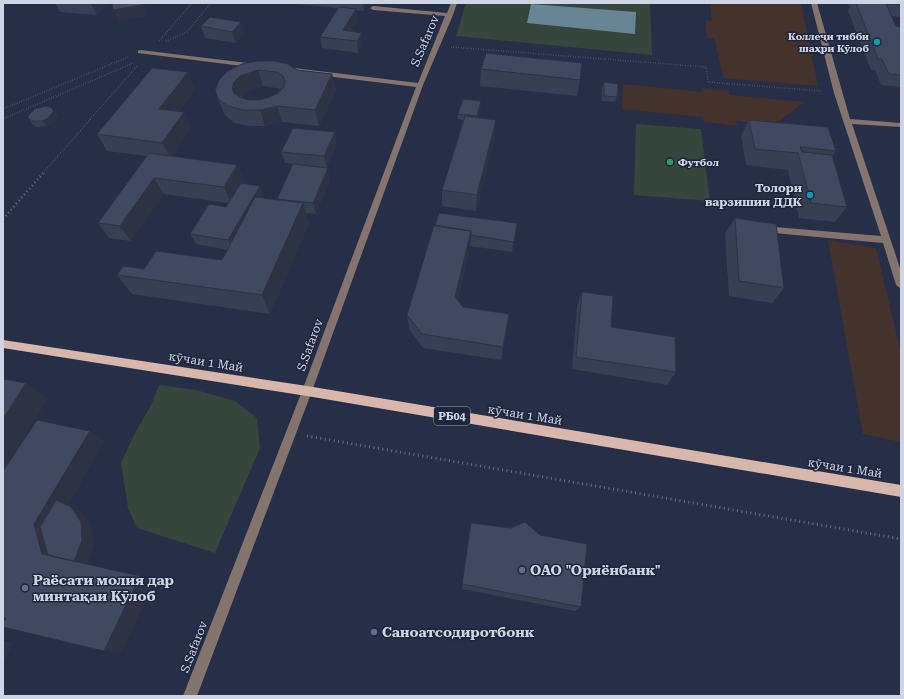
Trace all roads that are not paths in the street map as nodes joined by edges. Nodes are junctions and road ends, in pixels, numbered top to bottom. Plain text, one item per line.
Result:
1 (390, 3) edge
2 (814, 3) edge
3 (373, 8) dead end
4 (452, 9) edge
5 (140, 52) road end
6 (265, 66) edge
7 (281, 68) edge
8 (420, 85) junction
9 (848, 121) junction
10 (901, 125) edge
11 (752, 228) edge
12 (887, 240) junction
13 (901, 285) edge
14 (3, 344) edge
15 (307, 391) junction
16 (901, 491) edge
17 (190, 696) edge

1 - 4 street
2 - 9 street
3 - 4 street
4 - 8 street, S.Safarov
5 - 6 street
7 - 8 street
8 - 15 street, S.Safarov
9 - 10 street
9 - 12 street
11 - 12 street
12 - 13 street
14 - 15 main road, кӯчаи 1 Май / РБ04
15 - 16 main road, кӯчаи 1 Май / РБ04
15 - 17 street, S.Safarov

